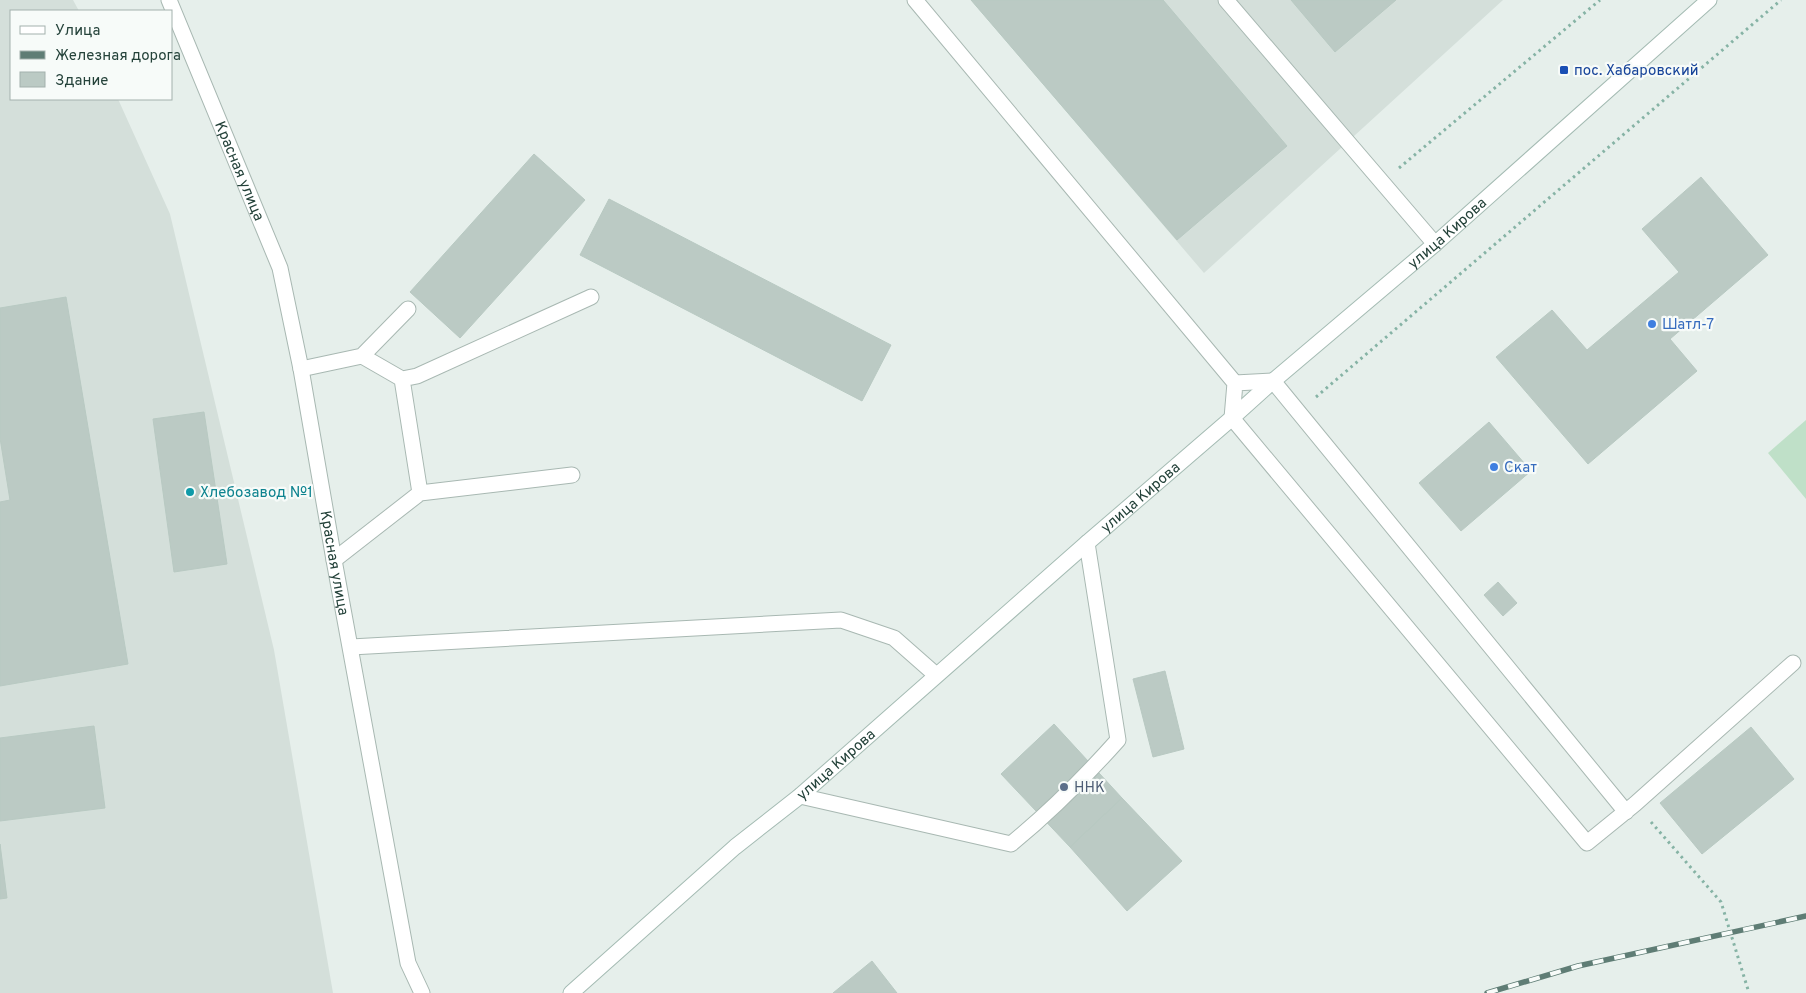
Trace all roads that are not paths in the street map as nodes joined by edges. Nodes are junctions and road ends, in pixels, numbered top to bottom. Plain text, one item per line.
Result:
1 (169, 0) edge
2 (915, 0) edge
3 (1226, 0) edge
4 (1709, 0) edge
5 (1435, 244) junction
6 (591, 297) dead end
7 (408, 308) dead end
8 (362, 356) junction
9 (301, 369) junction
10 (402, 379) junction
11 (1273, 381) junction
12 (1235, 383) junction
13 (1232, 418) junction
14 (572, 475) dead end
15 (420, 493) junction
16 (1087, 543) junction
17 (334, 560) junction
18 (351, 648) junction
19 (1793, 663) dead end
20 (936, 675) junction
21 (800, 796) junction
22 (1630, 808) junction
23 (422, 993) edge
24 (571, 993) edge

1 - 9 street, Красная улица
2 - 12 street
3 - 5 street
4 - 5 street, улица Кирова
5 - 11 street, улица Кирова
6 - 10 street
7 - 8 street
8 - 9 street
8 - 10 street
9 - 17 street, Красная улица
10 - 15 street
11 - 12 street
11 - 13 street, улица Кирова
11 - 22 street
12 - 13 street
13 - 16 street, улица Кирова
13 - 22 street
14 - 15 street
15 - 17 street
16 - 20 street, улица Кирова
16 - 21 street
17 - 18 street, Красная улица
18 - 20 street
18 - 23 street, Красная улица
19 - 22 street
20 - 21 street, улица Кирова
21 - 24 street, улица Кирова

